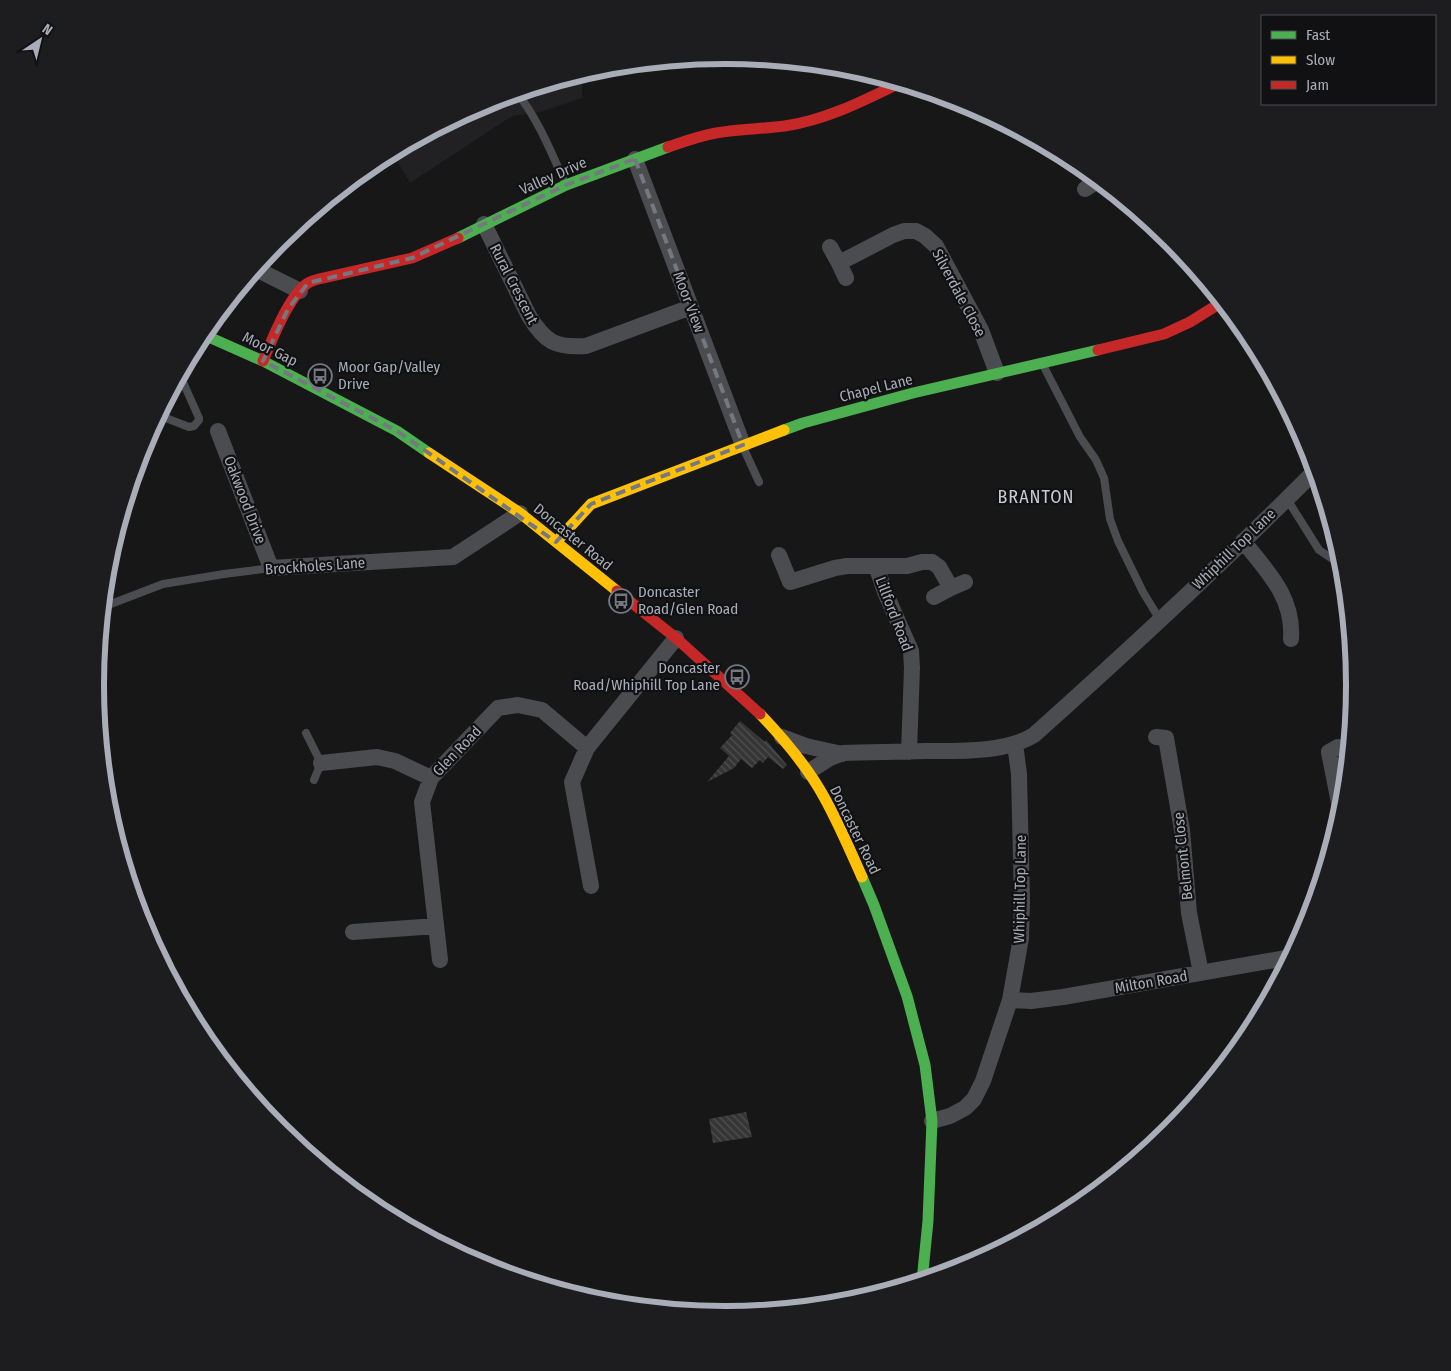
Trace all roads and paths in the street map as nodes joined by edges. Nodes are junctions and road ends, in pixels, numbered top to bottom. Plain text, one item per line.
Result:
1 (892, 87) edge
2 (522, 99) edge
3 (635, 159) junction
4 (1093, 184) edge
5 (566, 185) junction
6 (1085, 189) dead end
7 (484, 224) junction
8 (830, 247) dead end
9 (839, 263) junction
10 (262, 272) edge
11 (846, 278) dead end
12 (300, 291) junction
13 (1217, 305) edge
14 (691, 307) junction
15 (211, 338) edge
16 (263, 361) junction
17 (1042, 363) junction
18 (997, 373) junction
19 (183, 382) edge
20 (165, 418) edge
21 (218, 431) dead end
22 (742, 445) junction
23 (1310, 476) edge
24 (759, 482) dead end
25 (1287, 499) junction
26 (520, 514) junction
27 (1243, 541) junction
28 (556, 542) junction
29 (779, 555) dead end
30 (1334, 560) edge
31 (876, 566) junction
32 (271, 568) junction
33 (934, 597) dead end
34 (109, 606) edge
35 (1160, 620) junction
36 (1296, 630) dead end
37 (676, 638) junction
38 (306, 733) dead end
39 (780, 736) junction
40 (1165, 736) dead end
41 (1015, 744) junction
42 (587, 748) junction
43 (1329, 749) dead end
44 (909, 752) junction
45 (842, 754) junction
46 (321, 763) junction
47 (808, 772) junction
48 (431, 778) junction
49 (314, 780) dead end
50 (1337, 794) edge
51 (591, 886) dead end
52 (436, 926) junction
53 (353, 932) dead end
54 (1283, 959) edge
55 (440, 960) dead end
56 (1201, 973) junction
57 (1010, 1000) junction
58 (932, 1121) junction
59 (923, 1275) edge

1 - 3 street, Valley Drive
2 - 5 lane
3 - 5 street, Valley Drive
3 - 14 street, Moor View
4 - 6 street
5 - 7 street, Valley Drive
7 - 12 street, Valley Drive
7 - 14 street, Rural Crescent
8 - 9 street
9 - 11 street
9 - 18 street, Silverdale Close
10 - 12 street
12 - 16 street, Valley Drive
13 - 17 street, Chapel Lane
14 - 22 street, Moor View
15 - 16 street, Moor Gap
16 - 26 street, Moor Gap
17 - 18 street, Chapel Lane
17 - 35 lane
18 - 22 street, Chapel Lane
19 - 20 lane
21 - 32 street, Oakwood Drive
22 - 24 lane
22 - 28 street, Chapel Lane
23 - 25 street, Whiphill Top Lane
25 - 27 street, Whiphill Top Lane
25 - 30 lane
26 - 28 street, Doncaster Road
26 - 32 street, Brockholes Lane
27 - 35 street, Whiphill Top Lane
27 - 36 street
28 - 37 street, Doncaster Road
29 - 31 street
31 - 33 street
31 - 44 street, Lillford Road
32 - 34 lane, Brockholes Lane
35 - 41 street, Whiphill Top Lane
37 - 39 street, Doncaster Road
37 - 42 street
38 - 46 lane
39 - 45 street
39 - 47 street, Doncaster Road
40 - 56 street, Belmont Close
41 - 44 street, Whiphill Top Lane
41 - 57 street, Whiphill Top Lane
42 - 48 street, Glen Road
42 - 51 street
43 - 50 street
44 - 45 street, Whiphill Top Lane
45 - 47 street, Whiphill Top Lane
46 - 48 street
46 - 49 lane
47 - 58 street, Doncaster Road
48 - 52 street, Glen Road
52 - 53 street
52 - 55 street, Glen Road
54 - 56 street, Milton Road
56 - 57 street, Milton Road
57 - 58 street, Whiphill Top Lane
58 - 59 street, Doncaster Road

